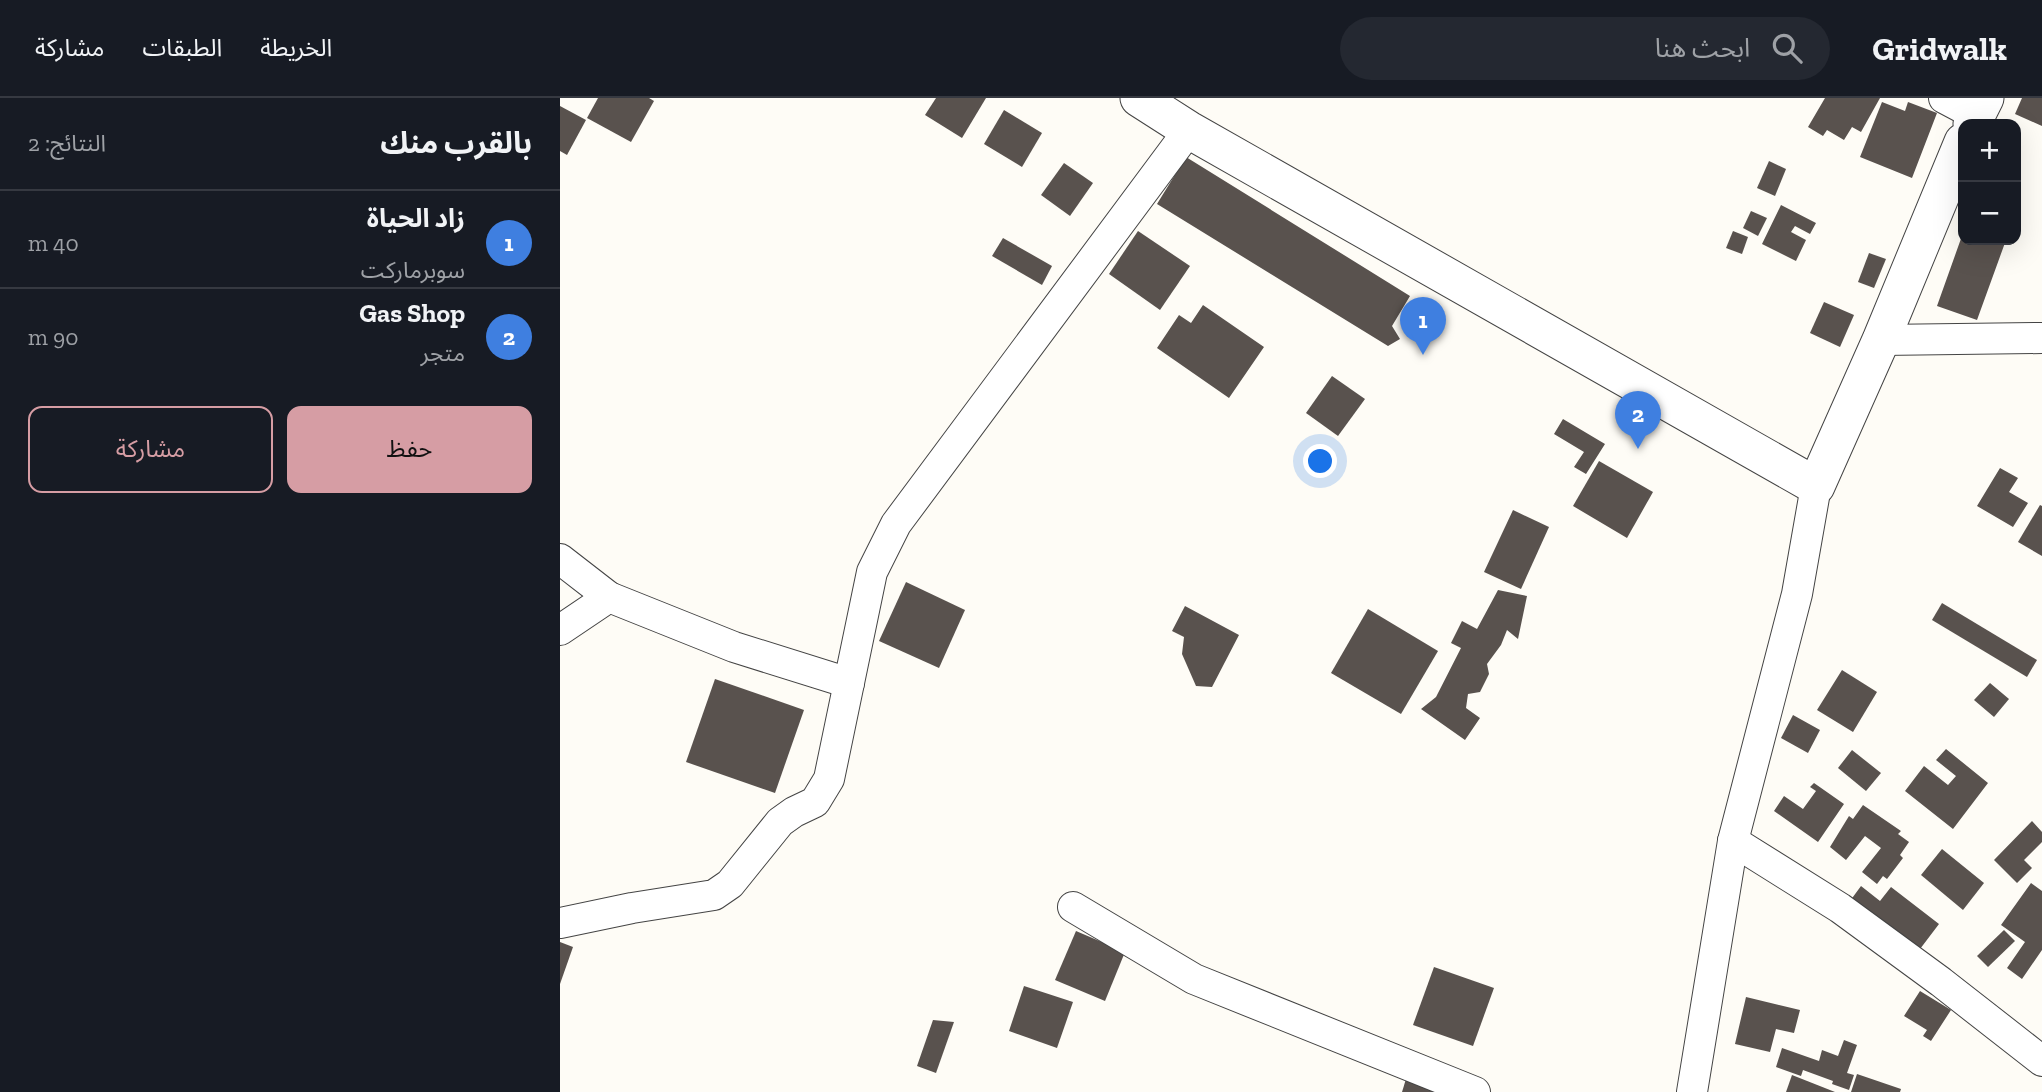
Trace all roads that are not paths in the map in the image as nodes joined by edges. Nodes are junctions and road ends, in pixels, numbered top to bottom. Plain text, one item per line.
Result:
1 (1139, 98) edge
2 (1944, 98) edge
3 (1973, 119) edge
4 (1189, 130) junction
5 (1958, 158) edge
6 (2042, 338) edge
7 (1881, 340) junction
8 (1816, 486) junction
9 (560, 559) edge
10 (609, 597) junction
11 (560, 630) edge
12 (849, 683) junction
13 (1733, 841) junction
14 (1073, 907) dead end
15 (560, 923) edge
16 (2042, 1061) edge
17 (1475, 1092) edge
18 (1692, 1092) edge

1 - 4 street
2 - 3 street
4 - 8 street
4 - 12 street
5 - 7 street
6 - 7 street
7 - 8 street
8 - 13 street
9 - 10 street
10 - 11 street
10 - 12 street
12 - 15 street
13 - 16 street
13 - 18 street
14 - 17 street

